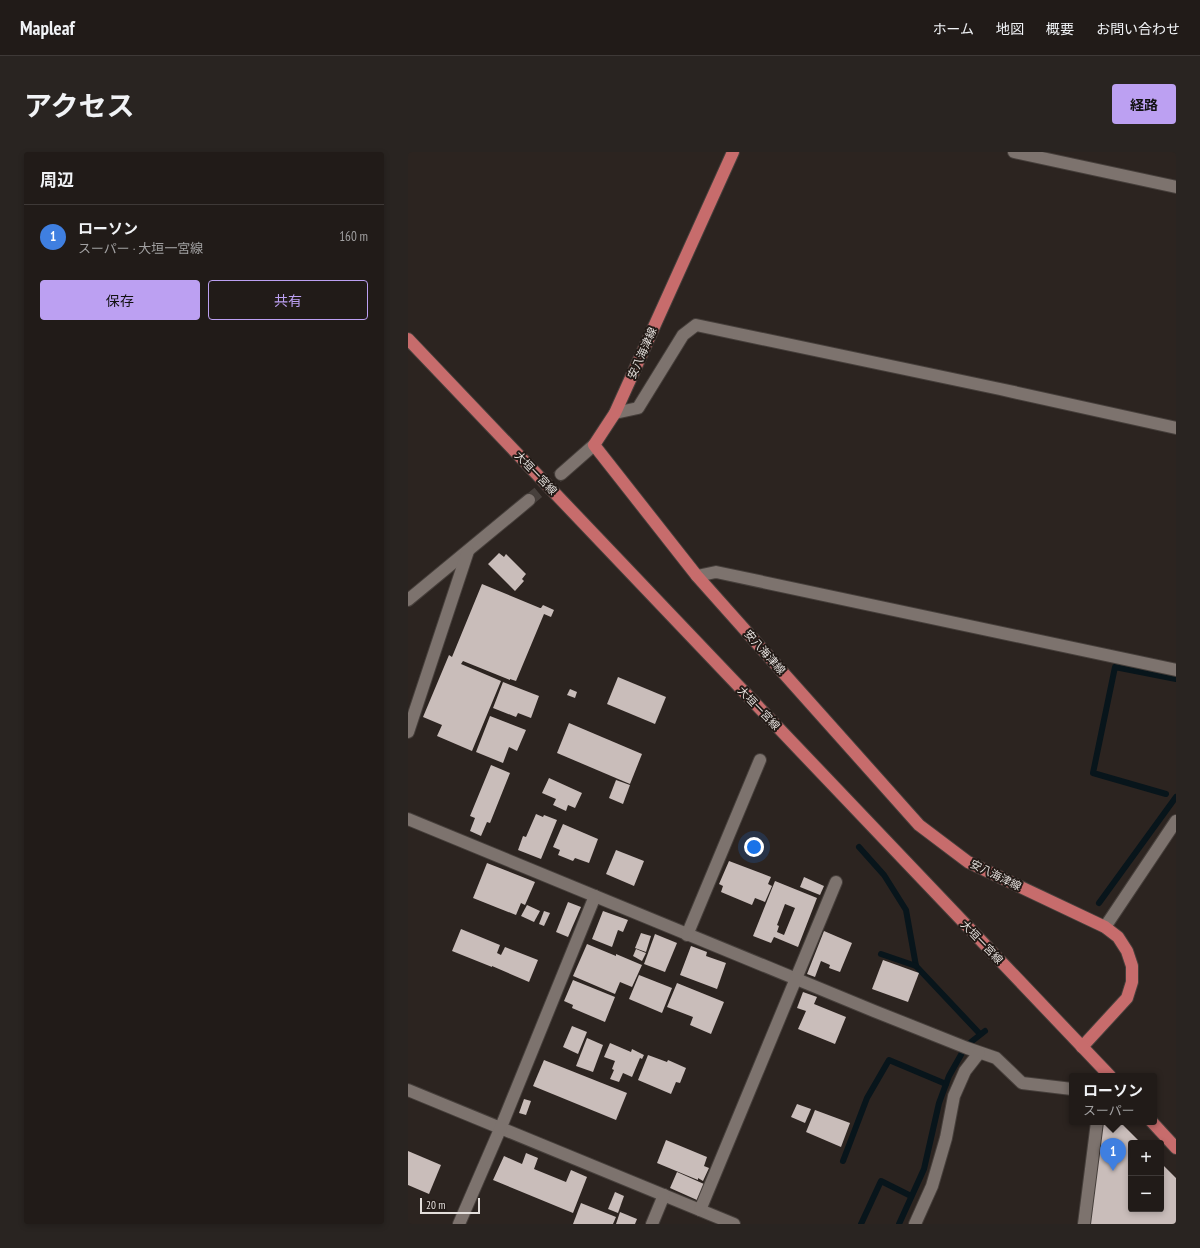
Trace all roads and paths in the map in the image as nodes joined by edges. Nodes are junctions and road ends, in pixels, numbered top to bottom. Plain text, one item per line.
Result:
1 (733, 152) edge
2 (1014, 152) edge
3 (1176, 187) edge
4 (408, 338) edge
5 (615, 413) junction
6 (1176, 428) edge
7 (594, 445) junction
8 (561, 474) tunnel mouth
9 (529, 500) tunnel mouth
10 (468, 551) junction
11 (697, 576) junction
12 (408, 600) edge
13 (1176, 670) edge
14 (408, 732) edge
15 (760, 760) dead end
16 (408, 820) edge
17 (1176, 821) edge
18 (836, 882) dead end
19 (595, 896) junction
20 (1105, 928) junction
21 (688, 935) junction
22 (796, 979) junction
23 (1082, 1047) junction
24 (979, 1052) junction
25 (1107, 1073) edge
26 (1069, 1089) edge
27 (408, 1090) edge
28 (1097, 1125) edge
29 (1155, 1125) edge
30 (501, 1128) junction
31 (1176, 1148) edge
32 (664, 1195) junction
33 (700, 1210) junction
34 (459, 1224) edge
35 (652, 1224) edge
36 (734, 1224) edge
37 (915, 1224) edge
38 (1084, 1224) edge

1 - 5 main road, 安八海津線
2 - 3 street
4 - 23 main road, 大垣一宮線
5 - 6 street
5 - 7 main road, 安八海津線
7 - 8 street
7 - 11 main road, 安八海津線
9 - 10 street
10 - 12 street
10 - 14 street
11 - 13 street
11 - 20 main road, 安八海津線
15 - 21 street
16 - 19 street
17 - 20 street
18 - 22 street
19 - 21 street
19 - 30 street
20 - 23 main road, 安八海津線
21 - 22 street
22 - 24 street
22 - 33 street
23 - 25 main road, 大垣一宮線
24 - 26 street
24 - 37 street
27 - 30 street
28 - 38 street
29 - 31 main road
30 - 32 street
30 - 34 street
32 - 33 street
32 - 35 street
33 - 36 street

